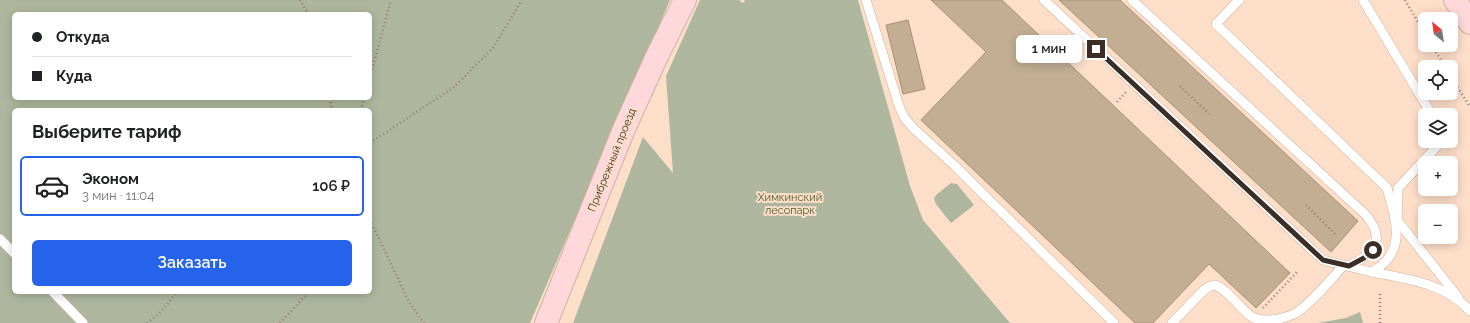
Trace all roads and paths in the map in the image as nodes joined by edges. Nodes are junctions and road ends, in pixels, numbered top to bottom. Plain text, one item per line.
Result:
1 (300, 0) edge
2 (392, 0) edge
3 (522, 0) edge
4 (686, 0) edge
5 (866, 0) edge
6 (1044, 0) edge
7 (1132, 0) edge
8 (1239, 0) edge
9 (1363, 0) edge
10 (1405, 0) edge
11 (1455, 0) edge
12 (307, 12) edge
13 (1418, 22) edge
14 (1470, 23) edge
15 (372, 70) edge
16 (1180, 86) dead end
17 (1458, 88) edge
18 (1470, 107) edge
19 (1428, 108) edge
20 (1209, 114) dead end
21 (372, 142) edge
22 (1435, 148) edge
23 (1306, 205) dead end
24 (1396, 220) junction
25 (372, 224) edge
26 (1335, 234) dead end
27 (0, 239) edge
28 (12, 251) edge
29 (1346, 265) junction
30 (1297, 272) dead end
31 (1371, 272) junction
32 (54, 294) edge
33 (175, 294) edge
34 (307, 294) edge
35 (1276, 294) dead end
36 (1380, 294) dead end
37 (1463, 303) junction
38 (1470, 311) edge
39 (83, 323) edge
40 (148, 323) edge
41 (280, 323) edge
42 (424, 323) edge
43 (546, 323) edge
44 (1114, 323) edge
45 (1172, 323) edge
46 (1380, 323) edge

1 - 12 path
2 - 15 path
3 - 21 path
4 - 43 street, Прибрежный проезд
5 - 44 lane
6 - 29 lane
7 - 29 lane
8 - 24 lane
9 - 19 lane
10 - 13 path
11 - 14 street
16 - 20 path
17 - 18 path
22 - 24 lane
23 - 26 path
24 - 31 lane
24 - 37 lane
25 - 42 path
27 - 28 lane
29 - 31 lane
29 - 45 lane
30 - 35 path
31 - 37 lane
32 - 39 lane
33 - 40 path
34 - 41 path
36 - 46 path
37 - 38 lane

